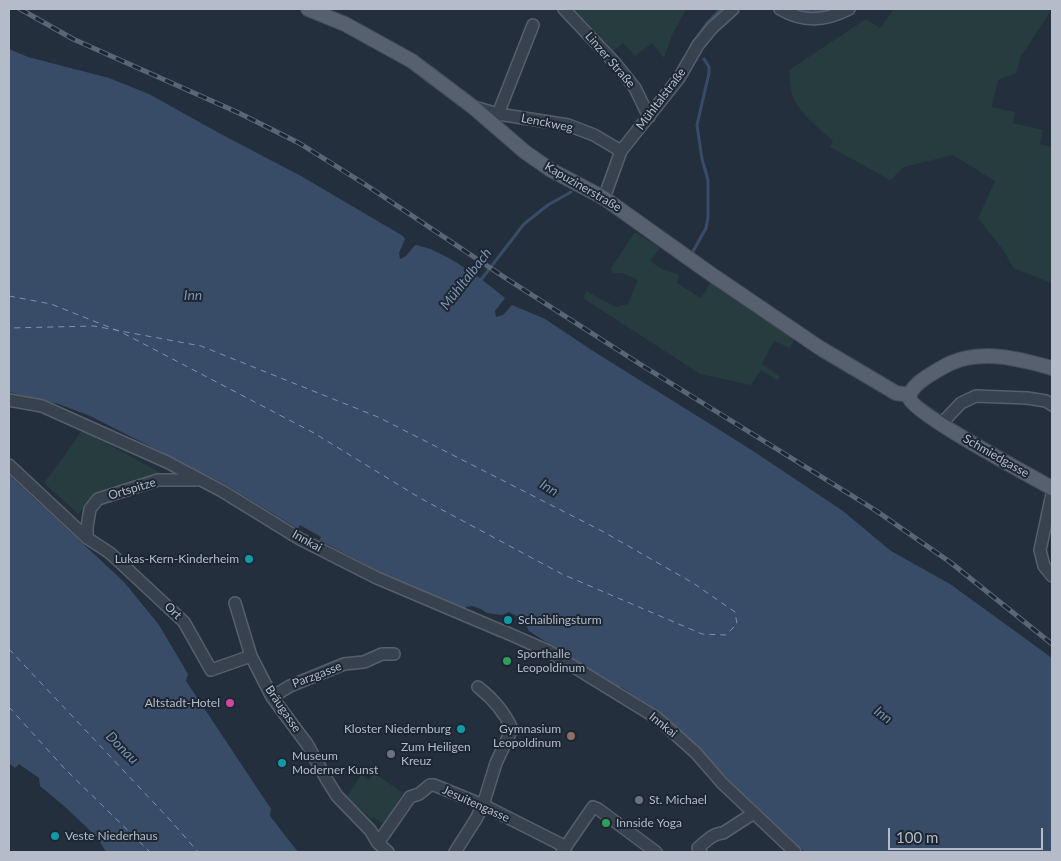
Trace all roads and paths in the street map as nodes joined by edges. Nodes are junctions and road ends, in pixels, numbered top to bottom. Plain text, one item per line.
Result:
1 (308, 9) edge
2 (564, 9) edge
3 (733, 9) edge
4 (780, 9) edge
5 (849, 9) edge
6 (532, 25) dead end
7 (473, 107) junction
8 (498, 114) junction
9 (649, 117) junction
10 (622, 151) junction
11 (604, 198) junction
12 (1052, 368) edge
13 (910, 395) junction
14 (9, 400) edge
15 (1052, 405) edge
16 (941, 424) junction
17 (9, 465) edge
18 (198, 480) junction
19 (1052, 488) edge
20 (1052, 494) edge
21 (87, 538) junction
22 (1052, 576) edge
23 (235, 603) dead end
24 (394, 654) dead end
25 (252, 656) junction
26 (478, 687) dead end
27 (272, 697) junction
28 (483, 805) junction
29 (754, 813) junction
30 (378, 843) junction
31 (564, 850) edge
32 (654, 851) edge
33 (388, 852) edge
34 (455, 852) edge
35 (701, 852) edge
36 (795, 852) edge

1 - 7 main road, Kapuzinerstraße
2 - 9 street, Linzer Straße
3 - 9 street, Mühltalstraße
4 - 5 street
6 - 8 street
7 - 8 street, Lenckweg
7 - 11 main road, Kapuzinerstraße
8 - 10 street, Lenckweg
9 - 10 street, Mühltalstraße
10 - 11 street, Mühltalstraße
11 - 13 main road, Kapuzinerstraße
12 - 13 main road
13 - 16 main road, Schmiedgasse
14 - 18 street, Ortspitze
15 - 16 street
16 - 19 main road, Schmiedgasse
17 - 21 street
18 - 21 street, Ortspitze
18 - 29 street, Innkai
20 - 22 street
21 - 25 street, Ort
23 - 25 street, Bräugasse
24 - 27 street, Parzgasse
25 - 27 street, Bräugasse
26 - 28 street
27 - 30 street, Bräugasse
28 - 30 street, Jesuitengasse
28 - 31 street, Jesuitengasse
28 - 34 street
29 - 35 street
29 - 36 street, Innkai
30 - 33 street, Bräugasse
31 - 32 street

